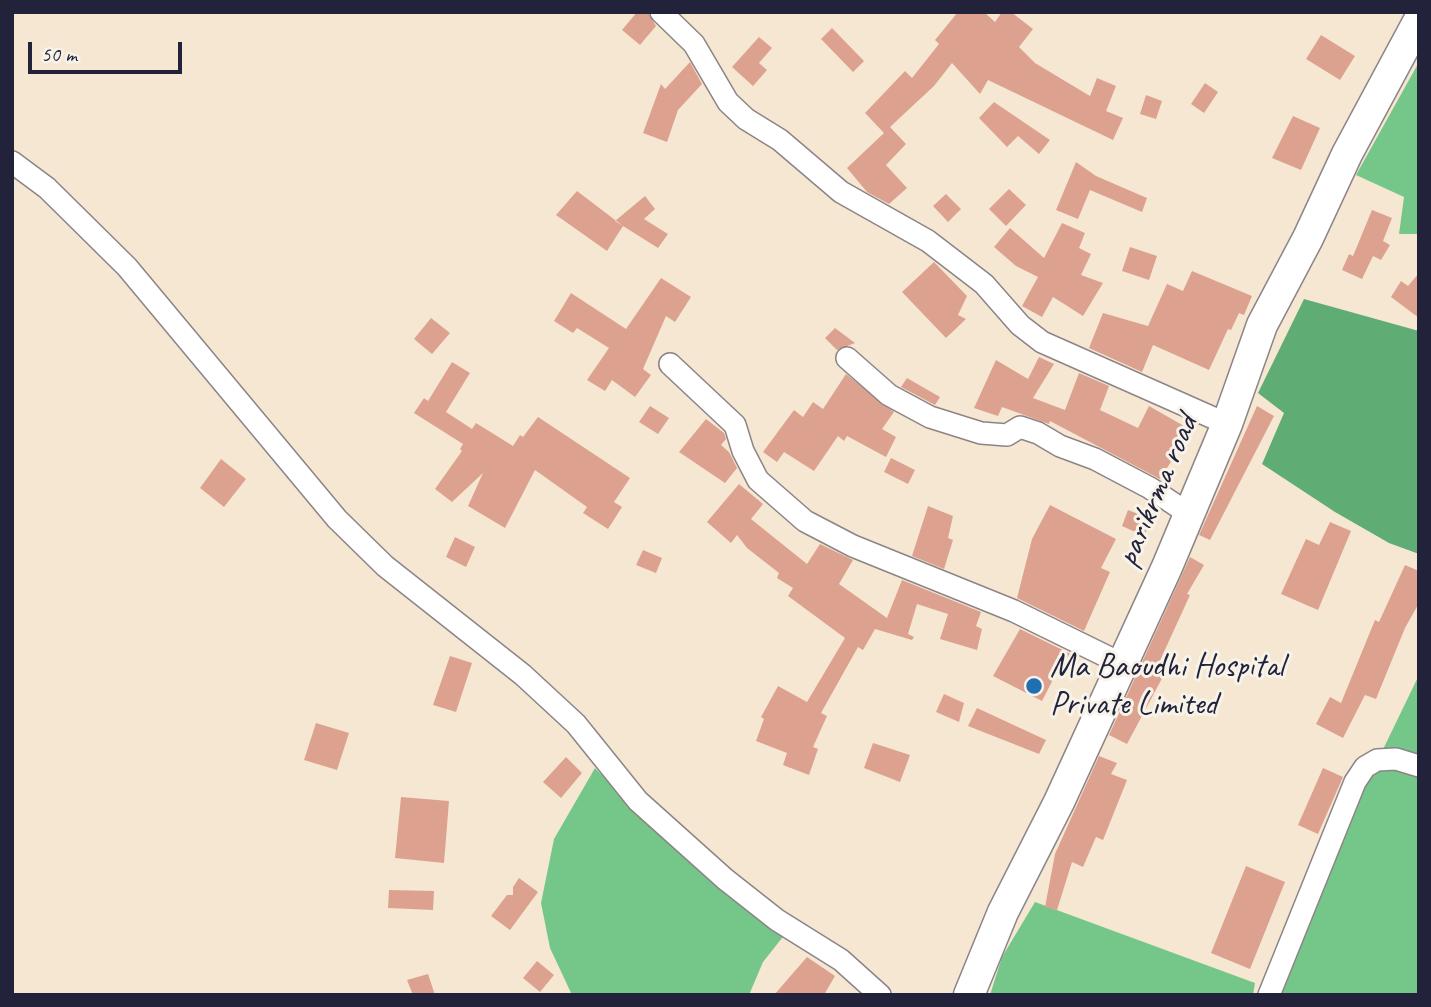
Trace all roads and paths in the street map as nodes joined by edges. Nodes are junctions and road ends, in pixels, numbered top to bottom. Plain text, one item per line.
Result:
1 (661, 12) edge
2 (1419, 20) edge
3 (12, 162) edge
4 (848, 358) dead end
5 (670, 364) dead end
6 (1227, 424) junction
7 (1189, 514) junction
8 (1121, 663) junction
9 (1419, 766) edge
10 (880, 995) edge
11 (970, 995) edge
12 (1269, 995) edge

1 - 6 street
2 - 6 street, parikrma road
3 - 10 street
4 - 7 street
5 - 8 street
6 - 7 street, parikrma road
7 - 8 street, parikrma road
8 - 11 street, parikrma road
9 - 12 street

